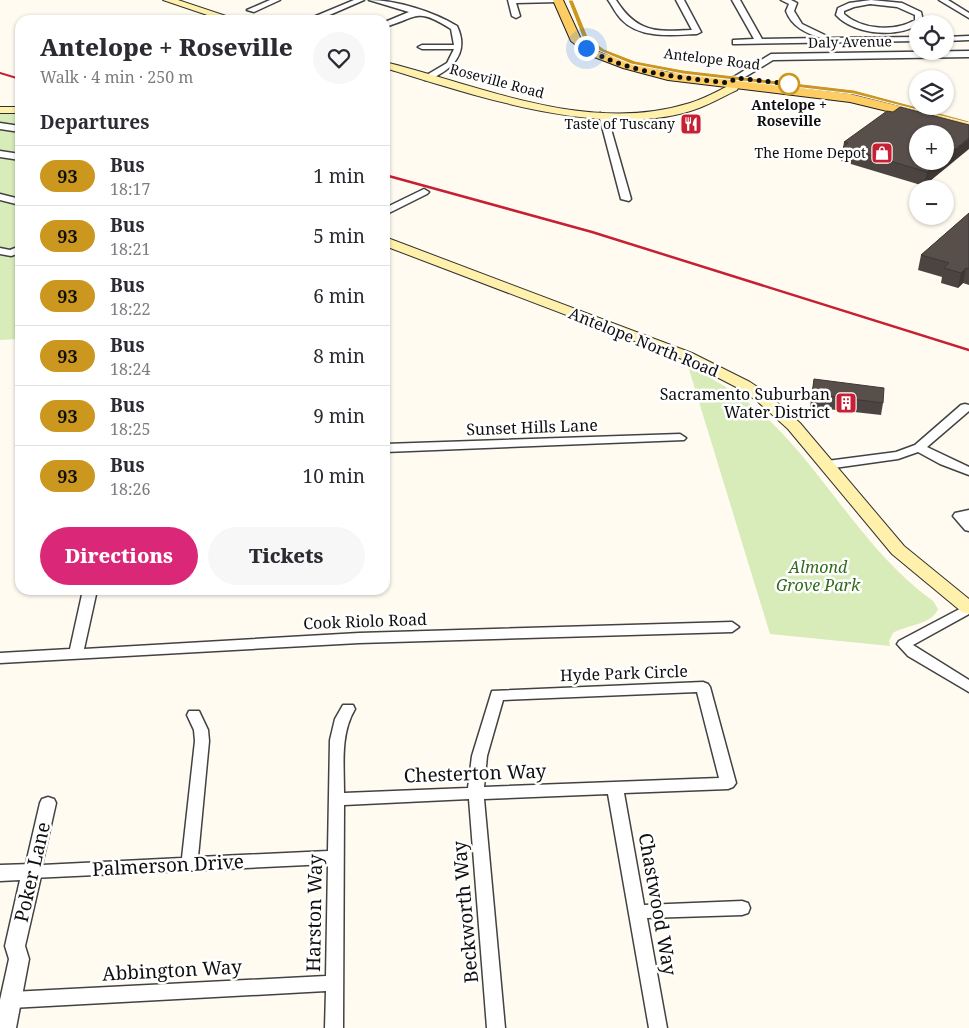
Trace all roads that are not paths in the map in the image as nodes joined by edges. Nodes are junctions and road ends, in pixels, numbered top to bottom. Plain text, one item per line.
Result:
1 (168, 0) edge
2 (276, 0) edge
3 (360, 0) edge
4 (373, 0) edge
5 (558, 0) edge
6 (570, 0) edge
7 (612, 0) edge
8 (680, 0) edge
9 (736, 0) edge
10 (785, 0) edge
11 (944, 0) edge
12 (952, 0) edge
13 (512, 1) edge
14 (869, 1) edge
15 (793, 4) edge
16 (251, 10) dead end
17 (416, 12) junction
18 (575, 13) junction
19 (217, 15) edge
20 (322, 15) edge
21 (516, 16) dead end
22 (969, 16) edge
23 (390, 23) edge
24 (969, 29) edge
25 (889, 30) junction
26 (954, 38) edge
27 (959, 38) junction
28 (969, 38) edge
29 (896, 39) junction
30 (909, 39) edge
31 (837, 40) junction
32 (736, 42) dead end
33 (759, 42) junction
34 (422, 47) dead end
35 (457, 47) junction
36 (906, 54) junction
37 (969, 54) edge
38 (390, 67) edge
39 (428, 78) junction
40 (733, 82) junction
41 (0, 110) edge
42 (15, 110) edge
43 (603, 115) junction
44 (966, 125) edge
45 (0, 126) edge
46 (10, 127) junction
47 (15, 128) edge
48 (0, 134) edge
49 (0, 154) edge
50 (15, 156) edge
51 (424, 192) dead end
52 (0, 197) edge
53 (626, 199) dead end
54 (15, 201) edge
55 (390, 209) edge
56 (390, 243) edge
57 (0, 251) edge
58 (15, 251) edge
59 (969, 408) edge
60 (680, 438) dead end
61 (390, 448) edge
62 (919, 448) junction
63 (827, 465) junction
64 (969, 471) edge
65 (969, 514) edge
66 (969, 526) edge
67 (89, 595) edge
68 (969, 608) edge
69 (732, 627) dead end
70 (76, 653) junction
71 (0, 658) edge
72 (969, 686) edge
73 (348, 709) dead end
74 (194, 715) dead end
75 (615, 787) junction
76 (476, 793) junction
77 (337, 799) junction
78 (48, 803) dead end
79 (336, 857) junction
80 (189, 864) junction
81 (32, 872) junction
82 (0, 873) edge
83 (742, 908) dead end
84 (638, 912) junction
85 (335, 984) junction
86 (11, 1000) junction
87 (5, 1028) edge
88 (334, 1028) edge
89 (496, 1028) edge
90 (658, 1028) edge

1 - 19 main road
2 - 16 street
3 - 20 street
4 - 17 street
5 - 13 street
5 - 18 main road
5 - 40 main road, Antelope Road
6 - 18 main road, Antelope Road
7 - 8 street
9 - 33 street
10 - 15 street
11 - 12 street
11 - 22 street
13 - 21 street
14 - 25 street
14 - 25 street
15 - 31 street
17 - 23 street
17 - 35 street
18 - 40 main road, Antelope Road
24 - 27 street
25 - 29 street
26 - 27 street
27 - 28 street
29 - 30 street
29 - 31 street
29 - 36 street
31 - 33 street
32 - 33 street
34 - 35 street
35 - 39 street
36 - 37 street, Daly Avenue
36 - 40 street, Daly Avenue
38 - 39 main road, Roseville Road
39 - 43 main road, Roseville Road
40 - 43 main road, Roseville Road
40 - 44 main road, Antelope Road
41 - 42 main road
43 - 53 street
45 - 46 street
46 - 47 street
46 - 48 street
49 - 50 street
51 - 55 street
52 - 54 street
56 - 63 main road, Antelope North Road
57 - 58 street
59 - 62 street
60 - 61 street, Sunset Hills Lane
62 - 63 street
62 - 64 street
63 - 68 main road, Antelope North Road
65 - 66 street
67 - 70 street
68 - 72 street
69 - 70 street, Cook Riolo Road
70 - 71 street, Cook Riolo Road
73 - 77 street, Harston Way
74 - 80 street
75 - 76 street, Chesterton Way
75 - 76 street, Hyde Park Circle
75 - 84 street, Chastwood Way
76 - 77 street, Chesterton Way
76 - 89 street, Beckworth Way
77 - 79 street, Harston Way
78 - 81 street, Poker Lane
79 - 80 street, Palmerson Drive
79 - 85 street, Harston Way
80 - 81 street, Palmerson Drive
81 - 82 street, Palmerson Drive
81 - 86 street, Poker Lane
83 - 84 street
84 - 90 street, Chastwood Way
85 - 86 street, Abbington Way
85 - 88 street, Harston Way
86 - 87 street, Poker Lane

